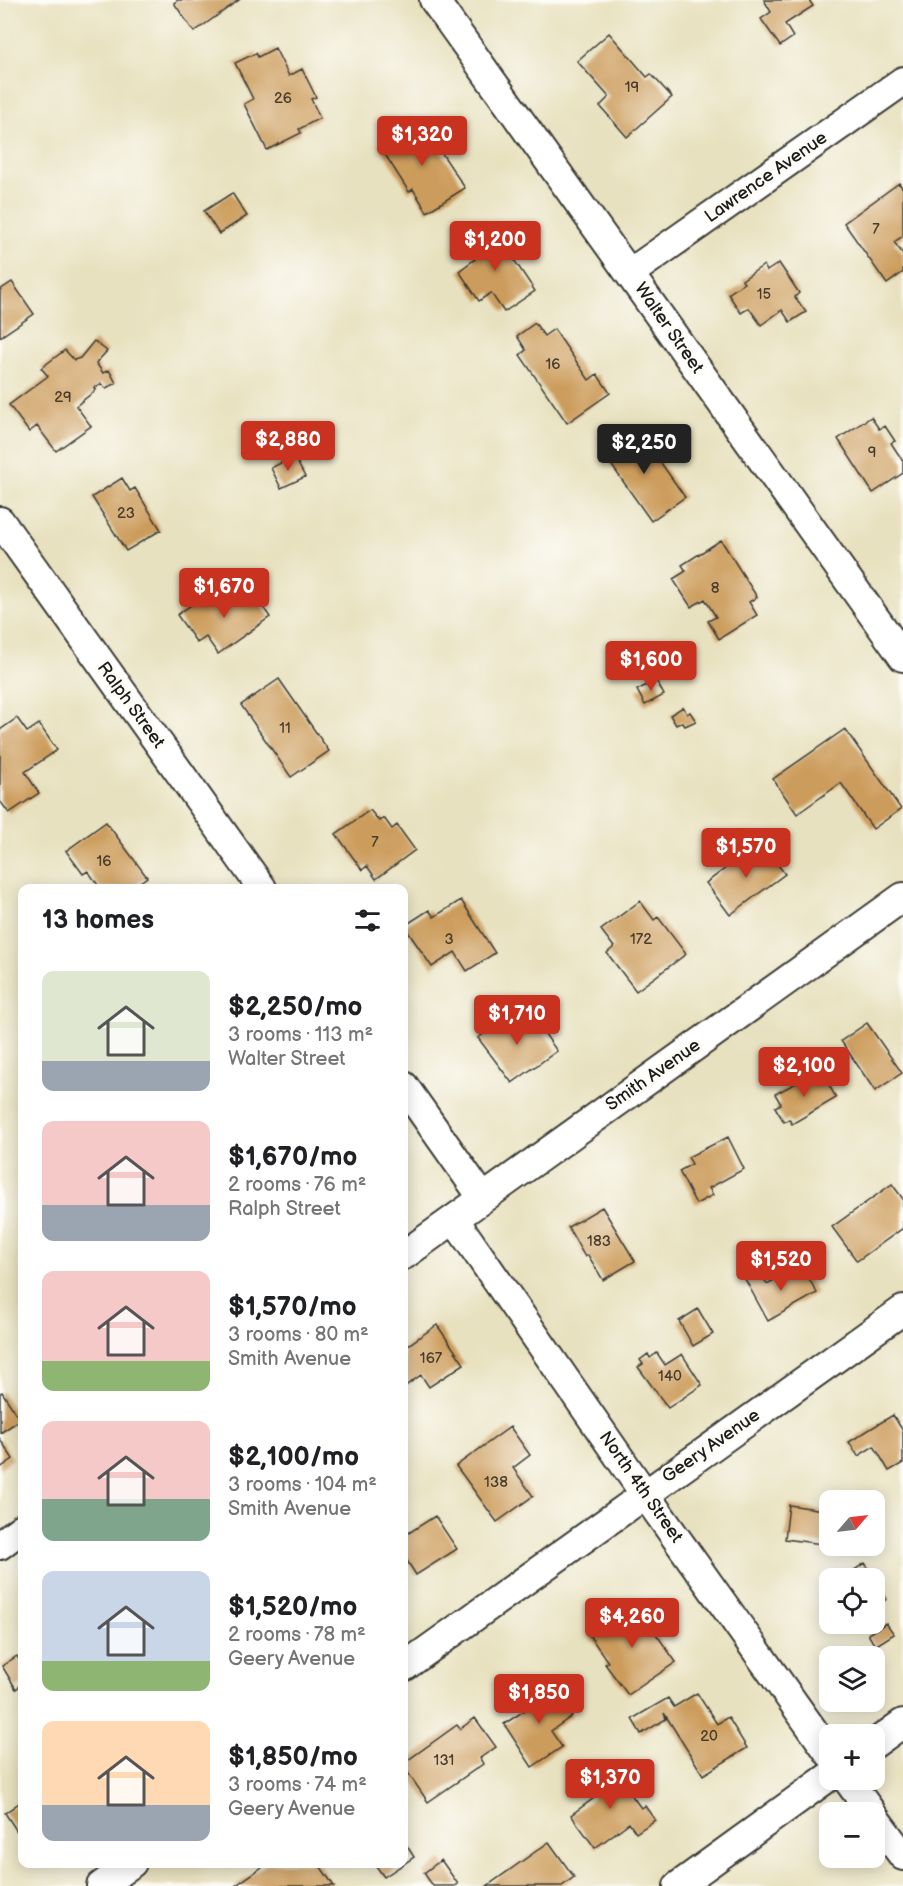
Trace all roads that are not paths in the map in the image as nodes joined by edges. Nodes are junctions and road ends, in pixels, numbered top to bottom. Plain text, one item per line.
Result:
1 (434, 0) edge
2 (903, 81) edge
3 (630, 273) junction
4 (0, 521) edge
5 (903, 657) edge
6 (259, 884) edge
7 (903, 897) edge
8 (408, 1092) edge
9 (482, 1197) junction
10 (454, 1218) junction
11 (408, 1252) edge
12 (903, 1310) edge
13 (644, 1493) junction
14 (18, 1531) edge
15 (0, 1545) edge
16 (408, 1664) edge
17 (903, 1723) edge
18 (885, 1736) edge
19 (819, 1739) edge
20 (819, 1784) edge
21 (885, 1832) edge
22 (903, 1857) edge
23 (125, 1868) edge
24 (100, 1886) edge
25 (678, 1886) edge

1 - 3 street, Walter Street
2 - 3 street, Lawrence Avenue
3 - 5 street, Walter Street
4 - 6 street, Ralph Street
7 - 9 street, Smith Avenue
8 - 9 street
9 - 10 street, Smith Avenue
10 - 11 street, Smith Avenue
10 - 13 street, North 4th Street
12 - 13 street, Geery Avenue
13 - 16 street, Geery Avenue
13 - 19 street, North 4th Street
14 - 15 street
17 - 18 street
20 - 25 street
21 - 22 street
23 - 24 street

